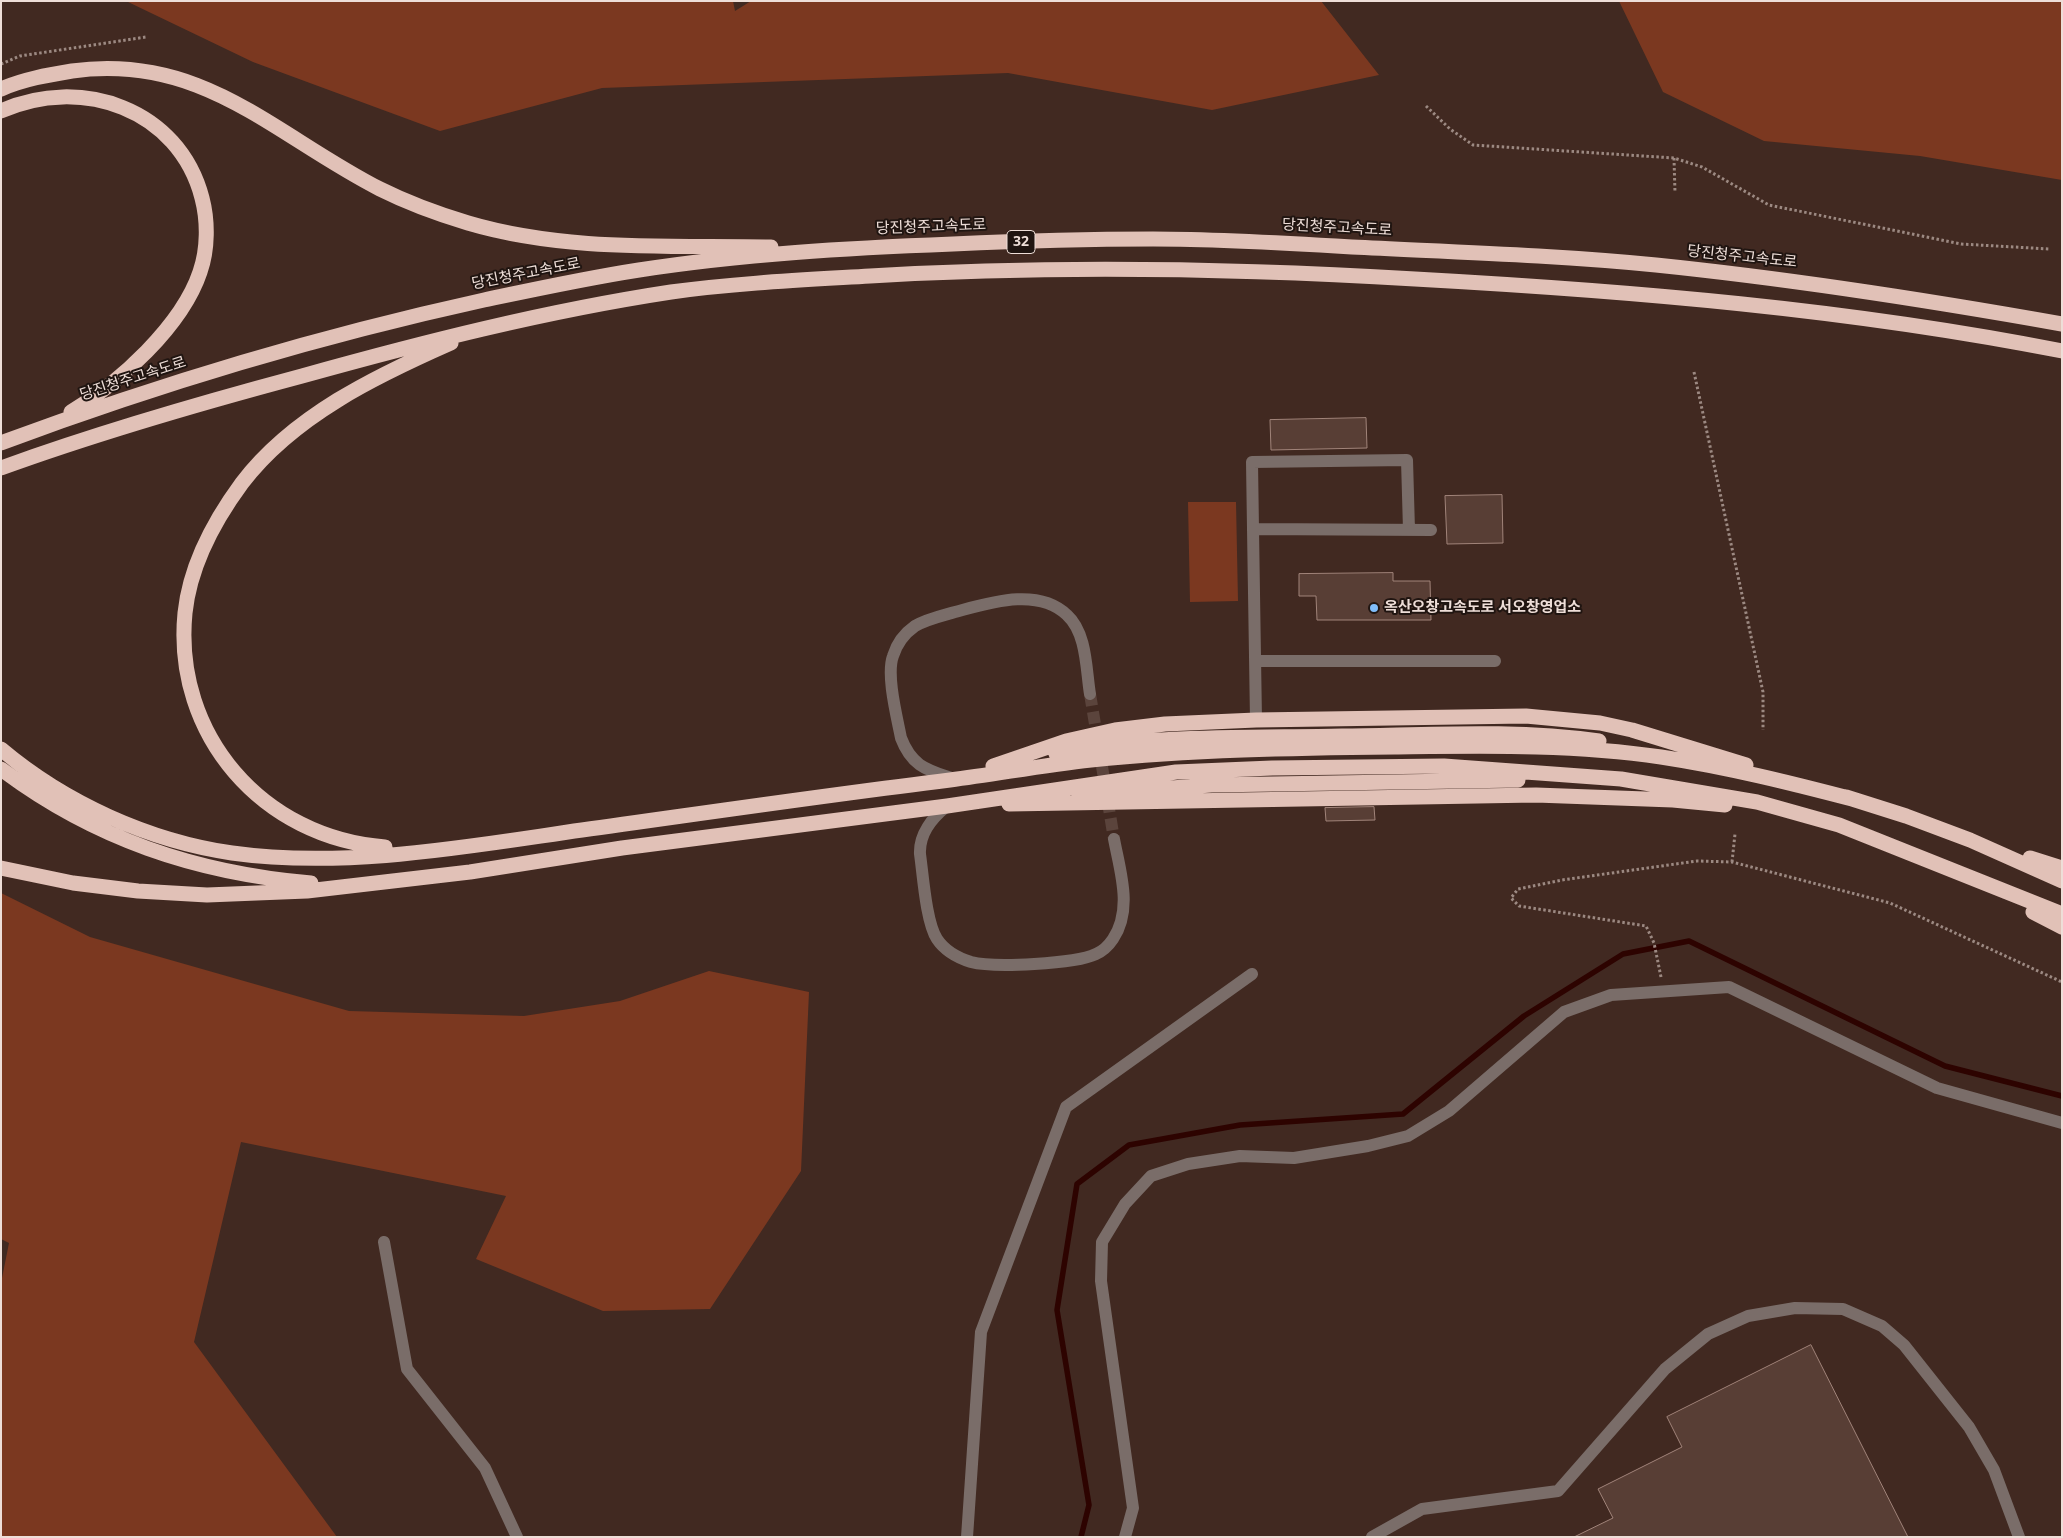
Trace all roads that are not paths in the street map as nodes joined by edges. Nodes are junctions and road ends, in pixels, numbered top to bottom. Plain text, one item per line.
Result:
1 (1, 89) edge
2 (1, 111) edge
3 (853, 248) junction
4 (2062, 324) edge
5 (484, 329) junction
6 (2062, 351) edge
7 (45, 427) junction
8 (1, 444) edge
9 (1, 468) edge
10 (1253, 529) junction
11 (1408, 530) junction
12 (1431, 530) dead end
13 (1255, 661) junction
14 (1495, 661) dead end
15 (1090, 694) tunnel mouth
16 (1256, 720) junction
17 (1, 749) edge
18 (1, 769) edge
19 (954, 780) junction
20 (1856, 800) junction
21 (947, 806) junction
22 (1114, 839) tunnel mouth
23 (1970, 840) junction
24 (1882, 841) junction
25 (439, 850) junction
26 (1, 868) edge
27 (2062, 868) edge
28 (1972, 879) junction
29 (2062, 881) edge
30 (365, 884) junction
31 (2062, 914) edge
32 (2062, 928) edge
33 (1252, 974) dead end
34 (2062, 1122) edge
35 (384, 1242) dead end
36 (517, 1537) edge
37 (967, 1537) edge
38 (1125, 1537) edge
39 (1372, 1537) edge
40 (2019, 1537) edge

1 - 3 highway
2 - 7 highway
3 - 4 highway, 당진청주고속도로 / 32
3 - 7 highway, 당진청주고속도로 / 32
5 - 6 highway, 32
5 - 9 highway, 32
5 - 25 highway
7 - 8 highway, 당진청주고속도로 / 32
10 - 11 lane
10 - 11 lane
10 - 13 lane
11 - 12 lane
13 - 14 lane
13 - 16 lane
15 - 19 lane
16 - 19 highway
16 - 20 highway
17 - 25 highway
18 - 30 highway
19 - 20 highway
19 - 25 highway
20 - 23 highway
21 - 22 lane
21 - 24 highway
21 - 24 highway
21 - 30 highway
23 - 27 highway
23 - 29 highway
24 - 28 highway
26 - 30 highway
28 - 31 highway
28 - 32 highway
33 - 37 lane
34 - 38 lane
35 - 36 lane
39 - 40 lane

